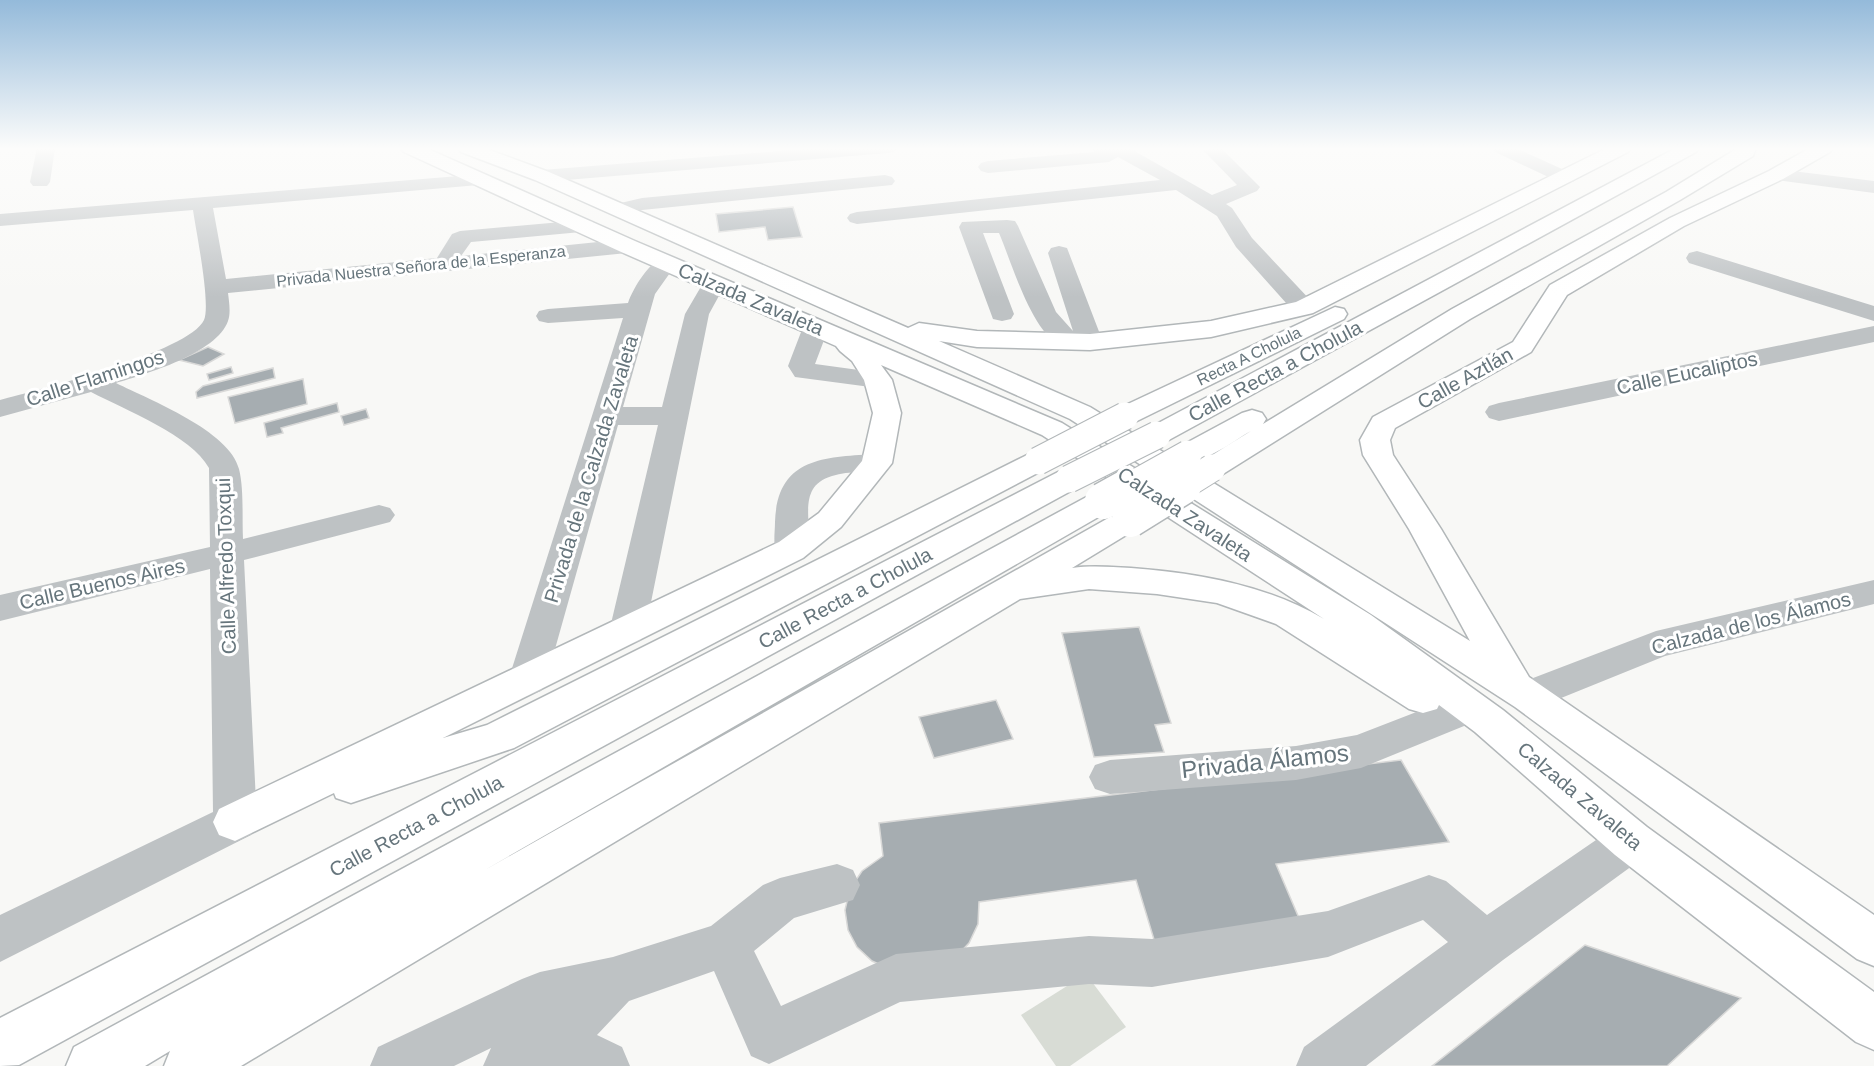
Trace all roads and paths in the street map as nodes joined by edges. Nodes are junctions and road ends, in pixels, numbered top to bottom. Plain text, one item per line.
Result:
1 (275, 198) edge
2 (522, 198) edge
3 (544, 198) edge
4 (593, 198) edge
5 (708, 198) edge
6 (1051, 198) edge
7 (1184, 198) edge
8 (1230, 198) edge
9 (1526, 198) edge
10 (1598, 198) edge
11 (1643, 198) edge
12 (1670, 198) edge
13 (1673, 198) edge
14 (1728, 198) edge
15 (531, 202) junction
16 (202, 204) junction
17 (1511, 205) junction
18 (619, 209) junction
19 (1206, 211) junction
20 (857, 218) dead end
21 (0, 220) edge
22 (1677, 222) junction
23 (584, 226) junction
24 (1218, 240) dead end
25 (1244, 242) junction
26 (627, 246) junction
27 (1632, 248) junction
28 (1059, 253) dead end
29 (1568, 253) junction
30 (1697, 258) dead end
31 (666, 263) junction
32 (445, 264) junction
33 (714, 284) junction
34 (215, 287) junction
35 (1304, 308) junction
36 (639, 310) junction
37 (1044, 312) junction
38 (1002, 314) junction
39 (1874, 314) edge
40 (548, 316) dead end
41 (833, 325) junction
42 (1874, 334) edge
43 (977, 339) junction
44 (1081, 342) junction
45 (93, 382) junction
46 (0, 409) edge
47 (1499, 412) dead end
48 (607, 416) junction
49 (674, 416) junction
50 (1200, 461) junction
51 (877, 463) junction
52 (1085, 490) junction
53 (379, 515) dead end
54 (791, 550) junction
55 (226, 554) junction
56 (1004, 591) junction
57 (1869, 597) edge
58 (0, 608) edge
59 (627, 632) junction
60 (527, 681) junction
61 (1522, 691) junction
62 (1450, 714) junction
63 (1110, 777) dead end
64 (235, 822) junction
65 (1626, 837) junction
66 (837, 885) dead end
67 (0, 939) edge
68 (1874, 943) edge
69 (726, 944) junction
70 (1486, 944) junction
71 (547, 1019) junction
72 (1874, 1024) edge
73 (0, 1047) edge
74 (217, 1059) edge
75 (93, 1066) edge
76 (397, 1066) edge
77 (510, 1066) edge
78 (603, 1066) edge
79 (1323, 1066) edge

1 - 16 street
2 - 15 main road, Calzada Zavaleta
3 - 15 main road
4 - 18 main road, Calzada Zavaleta
5 - 18 street
6 - 20 street
7 - 19 street
8 - 19 street
9 - 17 main road
10 - 52 main road, Calle Recta a Cholula, bridge
11 - 50 main road, Calle Recta a Cholula
12 - 29 main road
13 - 22 main road
14 - 22 main road, Calle Aztlán
15 - 23 main road, Calzada Zavaleta
16 - 21 street
16 - 34 street, Calle Flamingos
17 - 35 main road
17 - 52 main road, Recta A Cholula, bridge
18 - 41 main road, Calzada Zavaleta
19 - 25 street
22 - 27 main road, Calle Aztlán
23 - 26 main road, Calzada Zavaleta
23 - 32 street
24 - 25 street
25 - 35 street
26 - 31 main road, Calzada Zavaleta
26 - 32 street, Privada Nuestra Señora de la Esperanza
27 - 29 main road
27 - 61 main road, Calle Aztlán
28 - 44 street
29 - 50 main road
30 - 39 street
31 - 33 main road, Calzada Zavaleta
31 - 36 street, Privada de la Calzada Zavaleta
32 - 34 street, Privada Nuestra Señora de la Esperanza
33 - 41 main road, Calzada Zavaleta
33 - 49 street
34 - 45 street, Calle Flamingos
35 - 44 main road
36 - 40 street
36 - 48 street, Privada de la Calzada Zavaleta
37 - 38 street
37 - 38 street
37 - 44 street
38 - 43 street
41 - 43 main road
41 - 51 main road
41 - 61 main road, Calzada Zavaleta
41 - 65 main road, Calzada Zavaleta
42 - 47 street, Calle Eucaliptos
43 - 44 main road
45 - 46 street, Calle Flamingos
45 - 55 street, Calle Alfredo Toxqui
48 - 49 street
48 - 60 street, Privada de la Calzada Zavaleta
49 - 59 street
50 - 52 main road, bridge
51 - 54 main road
51 - 54 street
52 - 56 main road
52 - 64 main road
52 - 73 main road, Calle Recta a Cholula
52 - 75 main road, Calle Recta a Cholula
53 - 55 street, Calle Buenos Aires
54 - 59 main road
55 - 58 street, Calle Buenos Aires
55 - 64 street, Calle Alfredo Toxqui
56 - 62 main road
56 - 74 main road
57 - 61 street, Calzada de los Álamos
59 - 60 main road
60 - 64 main road
61 - 68 main road, Calzada Zavaleta
62 - 63 street, Privada Álamos
62 - 65 main road
64 - 67 street
65 - 70 street
65 - 72 main road, Calzada Zavaleta
66 - 69 street
69 - 70 street
69 - 71 street
70 - 79 street
71 - 76 street
71 - 77 street
71 - 78 street

